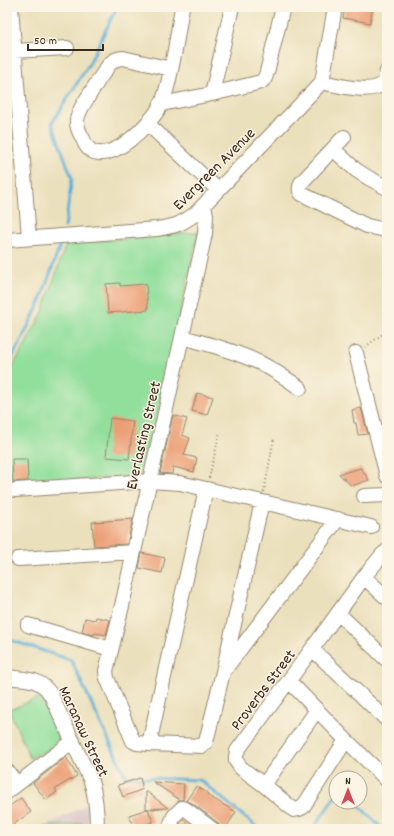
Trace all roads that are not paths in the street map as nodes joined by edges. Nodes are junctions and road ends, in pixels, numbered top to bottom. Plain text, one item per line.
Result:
1 (11, 7) edge
2 (182, 7) edge
3 (232, 7) edge
4 (283, 7) edge
5 (335, 7) edge
6 (67, 48) dead end
7 (14, 51) junction
8 (171, 69) junction
9 (387, 71) edge
10 (322, 82) junction
11 (212, 94) junction
12 (161, 104) junction
13 (148, 124) junction
14 (344, 137) dead end
15 (333, 149) junction
16 (387, 188) edge
17 (218, 190) junction
18 (204, 204) junction
19 (387, 227) edge
20 (29, 238) junction
21 (7, 240) edge
22 (182, 337) junction
23 (356, 353) road end
24 (300, 388) dead end
25 (387, 476) edge
26 (149, 481) junction
27 (206, 489) junction
28 (15, 490) dead end
29 (387, 495) edge
30 (364, 496) dead end
31 (262, 502) junction
32 (338, 519) junction
33 (371, 527) dead end
34 (134, 552) junction
35 (384, 553) edge
36 (18, 559) dead end
37 (364, 577) junction
38 (387, 598) edge
39 (338, 613) junction
40 (28, 625) dead end
41 (111, 649) junction
42 (312, 649) junction
43 (387, 660) edge
44 (223, 672) junction
45 (7, 677) edge
46 (289, 681) junction
47 (317, 710) junction
48 (387, 720) edge
49 (346, 740) junction
50 (73, 742) junction
51 (148, 744) junction
52 (7, 772) edge
53 (387, 780) edge
54 (264, 785) junction
55 (12, 788) edge
56 (98, 829) edge
57 (169, 829) edge
58 (212, 829) edge

1 - 7 street
2 - 8 street
3 - 11 street
4 - 11 street
5 - 10 street
6 - 7 street
7 - 20 street
8 - 12 street
8 - 13 street
9 - 10 street
10 - 17 street, Evergreen Avenue
11 - 12 street
12 - 13 street
13 - 17 street
14 - 15 street
15 - 16 street
15 - 19 street
17 - 18 street, Evergreen Avenue
18 - 20 street, Evergreen Avenue
18 - 22 street, Everlasting Street
20 - 21 street, Evergreen Avenue
22 - 24 street
22 - 26 street, Everlasting Street
23 - 25 street
26 - 27 street
26 - 28 street
26 - 34 street, Everlasting Street
27 - 31 street
27 - 51 street
29 - 30 street
31 - 32 street
31 - 44 street
32 - 33 street
32 - 44 street
34 - 36 street
34 - 41 street, Everlasting Street
35 - 37 street, Proverbs Street
37 - 38 street
37 - 39 street, Proverbs Street
39 - 42 street, Proverbs Street
39 - 43 street
40 - 41 street
41 - 51 street, Everlasting Street
42 - 46 street, Proverbs Street
42 - 48 street
44 - 51 street
45 - 50 street, Maranaw Street
46 - 47 street
46 - 54 street, Proverbs Street
47 - 49 street
47 - 54 street
49 - 53 street
49 - 54 street, Proverbs Street
50 - 55 street
50 - 56 street, Maranaw Street
52 - 55 street
57 - 58 street

